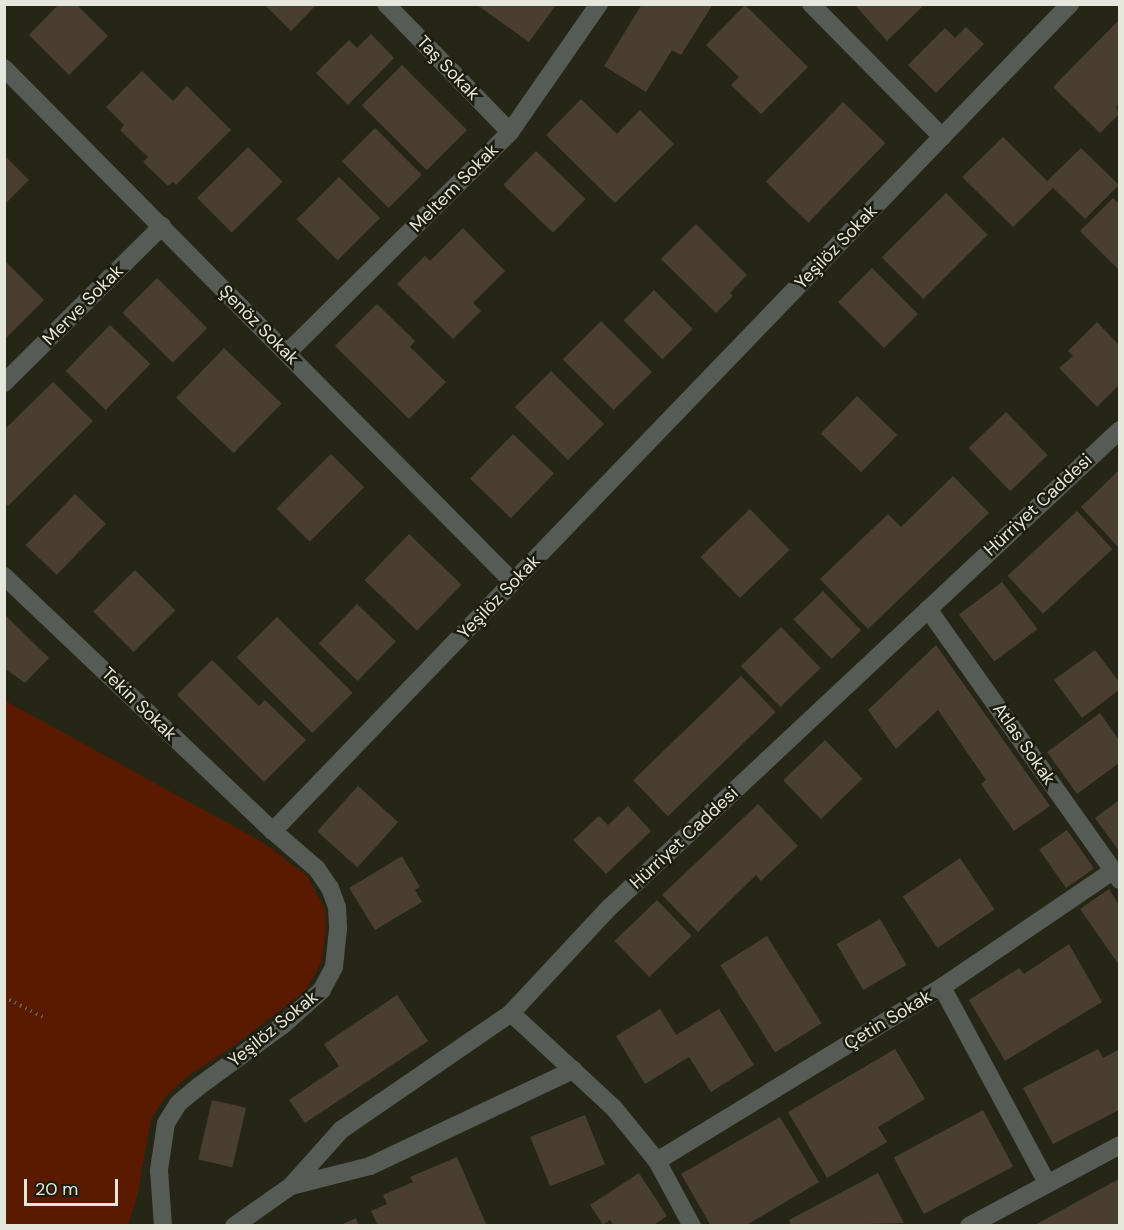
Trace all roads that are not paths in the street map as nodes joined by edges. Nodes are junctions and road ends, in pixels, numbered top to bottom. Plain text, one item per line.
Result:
1 (386, 4) edge
2 (599, 4) edge
3 (1070, 4) edge
4 (821, 8) edge
5 (4, 68) edge
6 (510, 132) junction
7 (942, 137) junction
8 (162, 226) junction
9 (287, 353) junction
10 (4, 383) edge
11 (1117, 437) edge
12 (4, 576) edge
13 (513, 582) junction
14 (928, 609) junction
15 (273, 831) junction
16 (1116, 875) edge
17 (942, 987) junction
18 (511, 1014) junction
19 (573, 1070) junction
20 (1119, 1145) edge
21 (657, 1161) junction
22 (1047, 1184) junction
23 (291, 1186) junction
24 (163, 1226) edge
25 (234, 1226) edge
26 (692, 1226) edge
27 (969, 1226) edge

1 - 6 street, Taş Sokak
2 - 6 street, Meltem Sokak
3 - 7 street, Yeşilöz Sokak
4 - 7 street
5 - 8 street, Şenöz Sokak
6 - 9 street, Meltem Sokak
7 - 13 street, Yeşilöz Sokak
8 - 9 street, Şenöz Sokak
8 - 10 street, Merve Sokak
9 - 13 street, Şenöz Sokak
11 - 14 street, Hürriyet Caddesi
12 - 15 street, Tekin Sokak
13 - 15 street, Yeşilöz Sokak
14 - 16 street, Atlas Sokak
14 - 18 street, Hürriyet Caddesi
15 - 24 street, Yeşilöz Sokak
16 - 17 street, Çetin Sokak
17 - 21 street, Çetin Sokak
17 - 22 street
18 - 19 street
18 - 23 street, Hürriyet Caddesi
19 - 21 street
19 - 23 street
20 - 22 street
21 - 26 street
22 - 27 street
23 - 25 street, Hürriyet Caddesi

